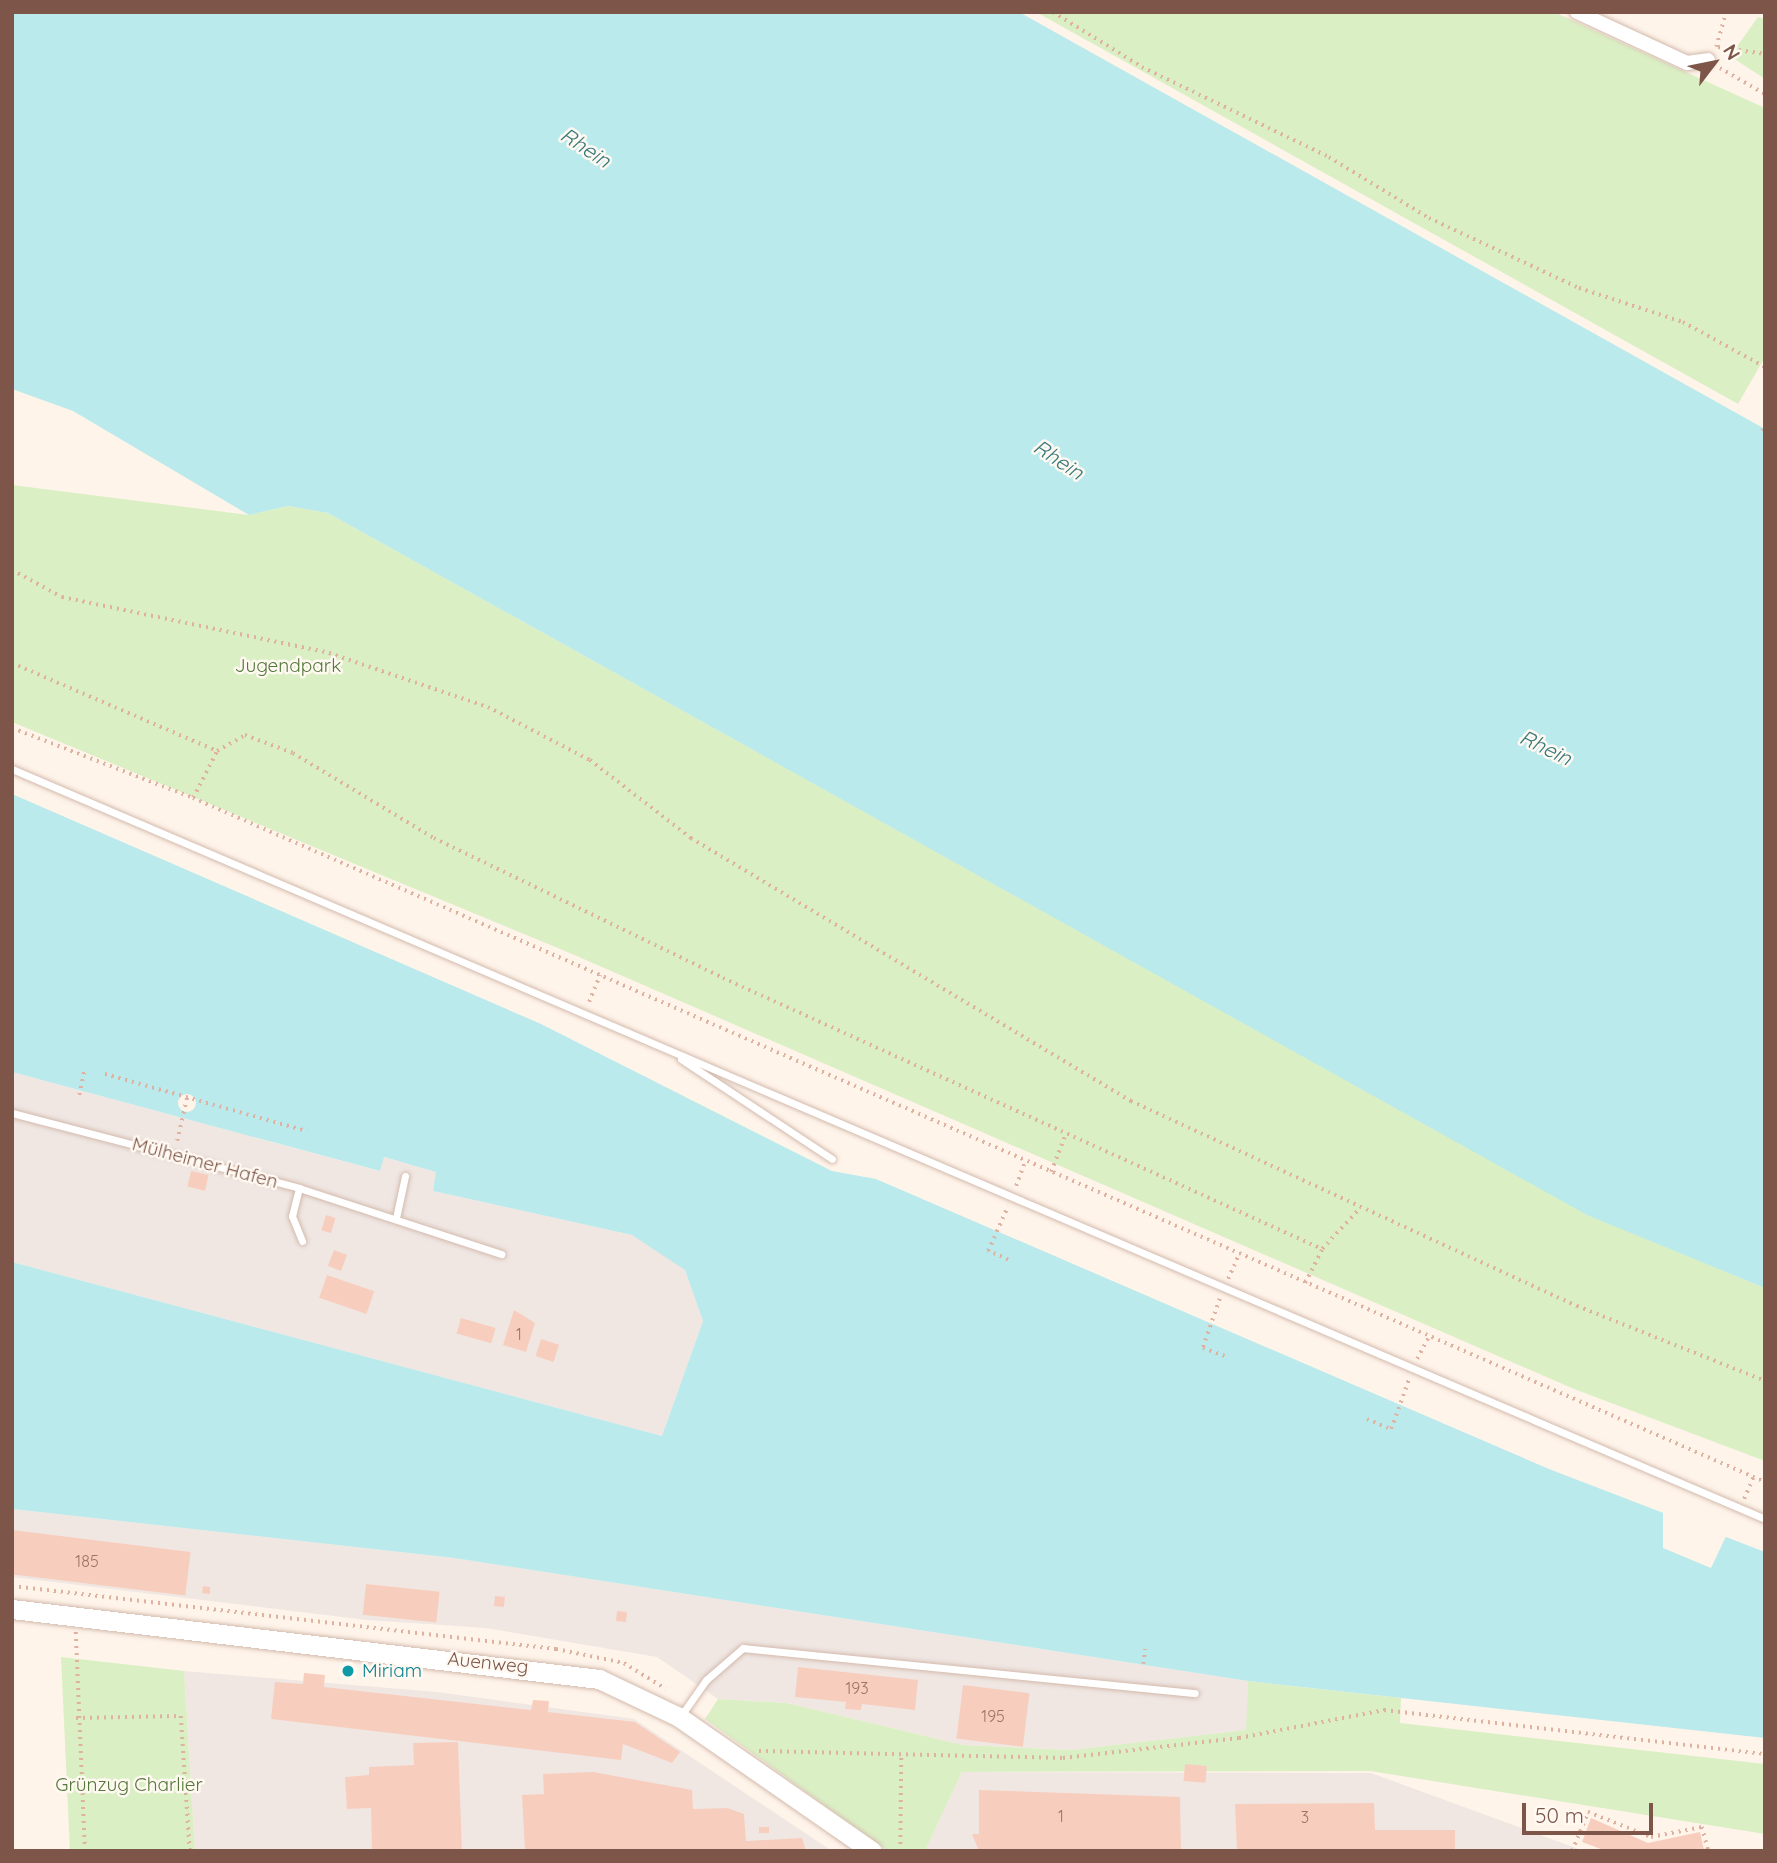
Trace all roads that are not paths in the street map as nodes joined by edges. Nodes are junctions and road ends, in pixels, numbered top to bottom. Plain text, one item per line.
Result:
1 (1577, 12) edge
2 (1708, 60) road end
3 (12, 769) edge
4 (667, 1049) junction
5 (12, 1113) edge
6 (832, 1159) dead end
7 (405, 1176) dead end
8 (299, 1188) junction
9 (396, 1218) junction
10 (302, 1241) dead end
11 (501, 1254) dead end
12 (1765, 1519) edge
13 (12, 1609) edge
14 (1195, 1693) dead end
15 (684, 1710) junction
16 (872, 1851) edge

1 - 2 street
3 - 4 lane
4 - 6 lane
4 - 12 lane
5 - 8 lane, Mülheimer Hafen
7 - 9 lane
8 - 9 lane, Mülheimer Hafen
8 - 10 lane
9 - 11 lane, Mülheimer Hafen
13 - 15 street, Auenweg
14 - 15 lane
15 - 16 street, Auenweg

